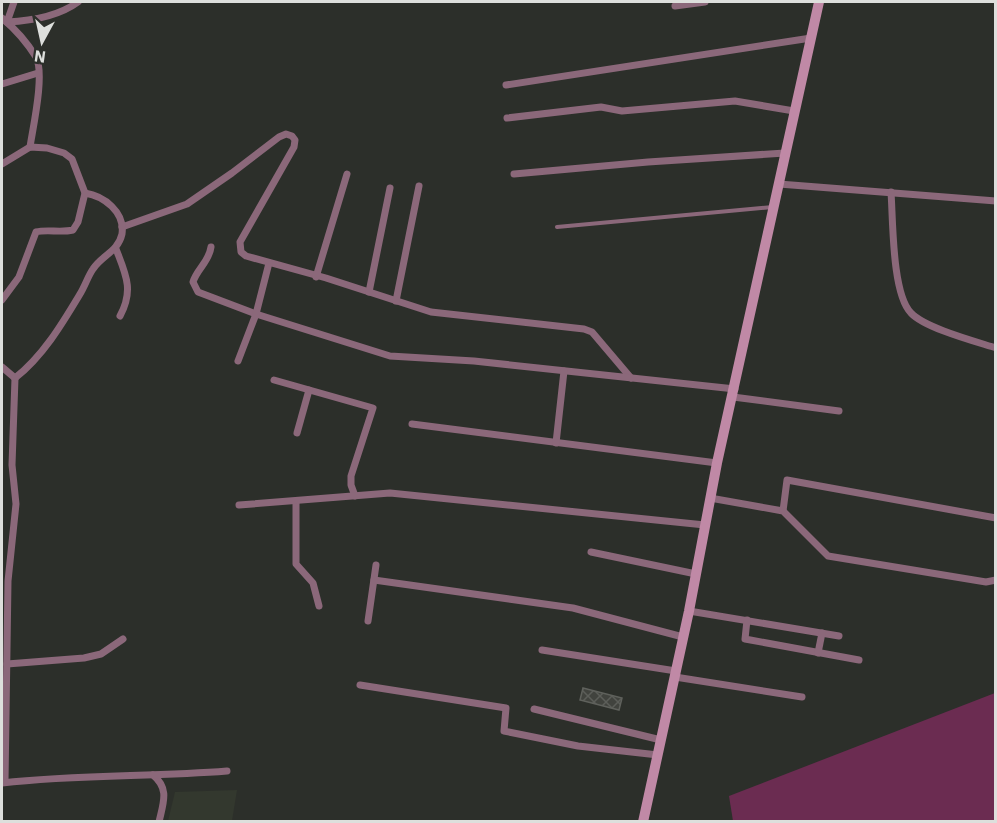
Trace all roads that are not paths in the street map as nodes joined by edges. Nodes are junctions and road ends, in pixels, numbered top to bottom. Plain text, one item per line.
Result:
1 (78, 2) edge
2 (705, 2) edge
3 (819, 2) edge
4 (14, 3) edge
5 (675, 6) dead end
6 (4, 20) edge
7 (811, 38) junction
8 (39, 73) junction
9 (2, 84) edge
10 (506, 85) dead end
11 (794, 111) junction
12 (507, 118) dead end
13 (30, 147) junction
14 (785, 153) junction
15 (2, 164) edge
16 (347, 174) dead end
17 (514, 174) dead end
18 (779, 184) junction
19 (419, 186) dead end
20 (390, 188) dead end
21 (891, 192) junction
22 (85, 194) junction
23 (996, 201) edge
24 (774, 207) junction
25 (122, 227) junction
26 (557, 227) dead end
27 (211, 247) dead end
28 (116, 249) junction
29 (269, 263) junction
30 (316, 277) junction
31 (369, 292) junction
32 (2, 300) edge
33 (396, 301) junction
34 (256, 314) junction
35 (120, 316) dead end
36 (996, 348) edge
37 (238, 361) dead end
38 (2, 367) edge
39 (564, 371) junction
40 (15, 378) junction
41 (631, 378) junction
42 (274, 380) dead end
43 (309, 390) junction
44 (734, 393) junction
45 (839, 411) dead end
46 (412, 424) dead end
47 (297, 433) dead end
48 (556, 443) junction
49 (717, 463) junction
50 (355, 496) junction
51 (710, 498) junction
52 (296, 502) junction
53 (238, 505) dead end
54 (783, 511) junction
55 (996, 518) edge
56 (705, 525) junction
57 (591, 552) dead end
58 (376, 565) dead end
59 (696, 574) junction
60 (374, 580) junction
61 (996, 580) edge
62 (5, 581) edge
63 (319, 606) dead end
64 (689, 611) junction
65 (747, 620) junction
66 (368, 621) dead end
67 (822, 633) junction
68 (839, 636) dead end
69 (683, 637) junction
70 (123, 639) dead end
71 (542, 650) dead end
72 (818, 653) junction
73 (859, 660) dead end
74 (7, 664) junction
75 (675, 674) junction
76 (360, 685) dead end
77 (802, 697) dead end
78 (534, 709) dead end
79 (661, 740) junction
80 (658, 755) junction
81 (227, 771) dead end
82 (153, 775) junction
83 (3, 782) edge
84 (159, 822) edge
85 (643, 822) edge

1 - 6 street
2 - 5 street
3 - 7 street
4 - 6 street
6 - 8 street
7 - 10 street
7 - 11 street
8 - 9 street
8 - 13 street
11 - 12 street
11 - 14 street
13 - 15 street
13 - 22 street
14 - 17 street
14 - 18 street
16 - 30 street
18 - 21 street
18 - 24 street
19 - 33 street
20 - 31 street
21 - 23 street
21 - 36 street
22 - 25 street
22 - 32 street
24 - 26 lane
24 - 44 street
25 - 28 street
25 - 29 street
27 - 34 street
28 - 35 street
28 - 40 street
29 - 30 street
29 - 34 street
30 - 31 street
31 - 33 street
33 - 41 street
34 - 37 street
34 - 39 street
38 - 40 street
39 - 41 street
39 - 48 street
40 - 62 street
41 - 44 street
42 - 43 street
43 - 47 street
43 - 50 street
44 - 45 street
44 - 49 street
46 - 48 street
48 - 49 street
49 - 51 street
50 - 52 street
50 - 56 street
51 - 54 street
51 - 56 street
52 - 53 street
52 - 63 street
54 - 55 street
54 - 61 street
56 - 59 street
57 - 59 street
58 - 60 street
59 - 64 street
60 - 66 street
60 - 69 street
62 - 74 street
64 - 65 street
64 - 69 street
65 - 67 street
65 - 72 street
67 - 68 street
67 - 72 street
69 - 75 street
70 - 74 street
71 - 75 street
72 - 73 street
74 - 83 street
75 - 77 street
75 - 79 street
76 - 80 street
78 - 79 street
79 - 80 street
80 - 85 street
81 - 82 street
82 - 83 street
82 - 84 street

